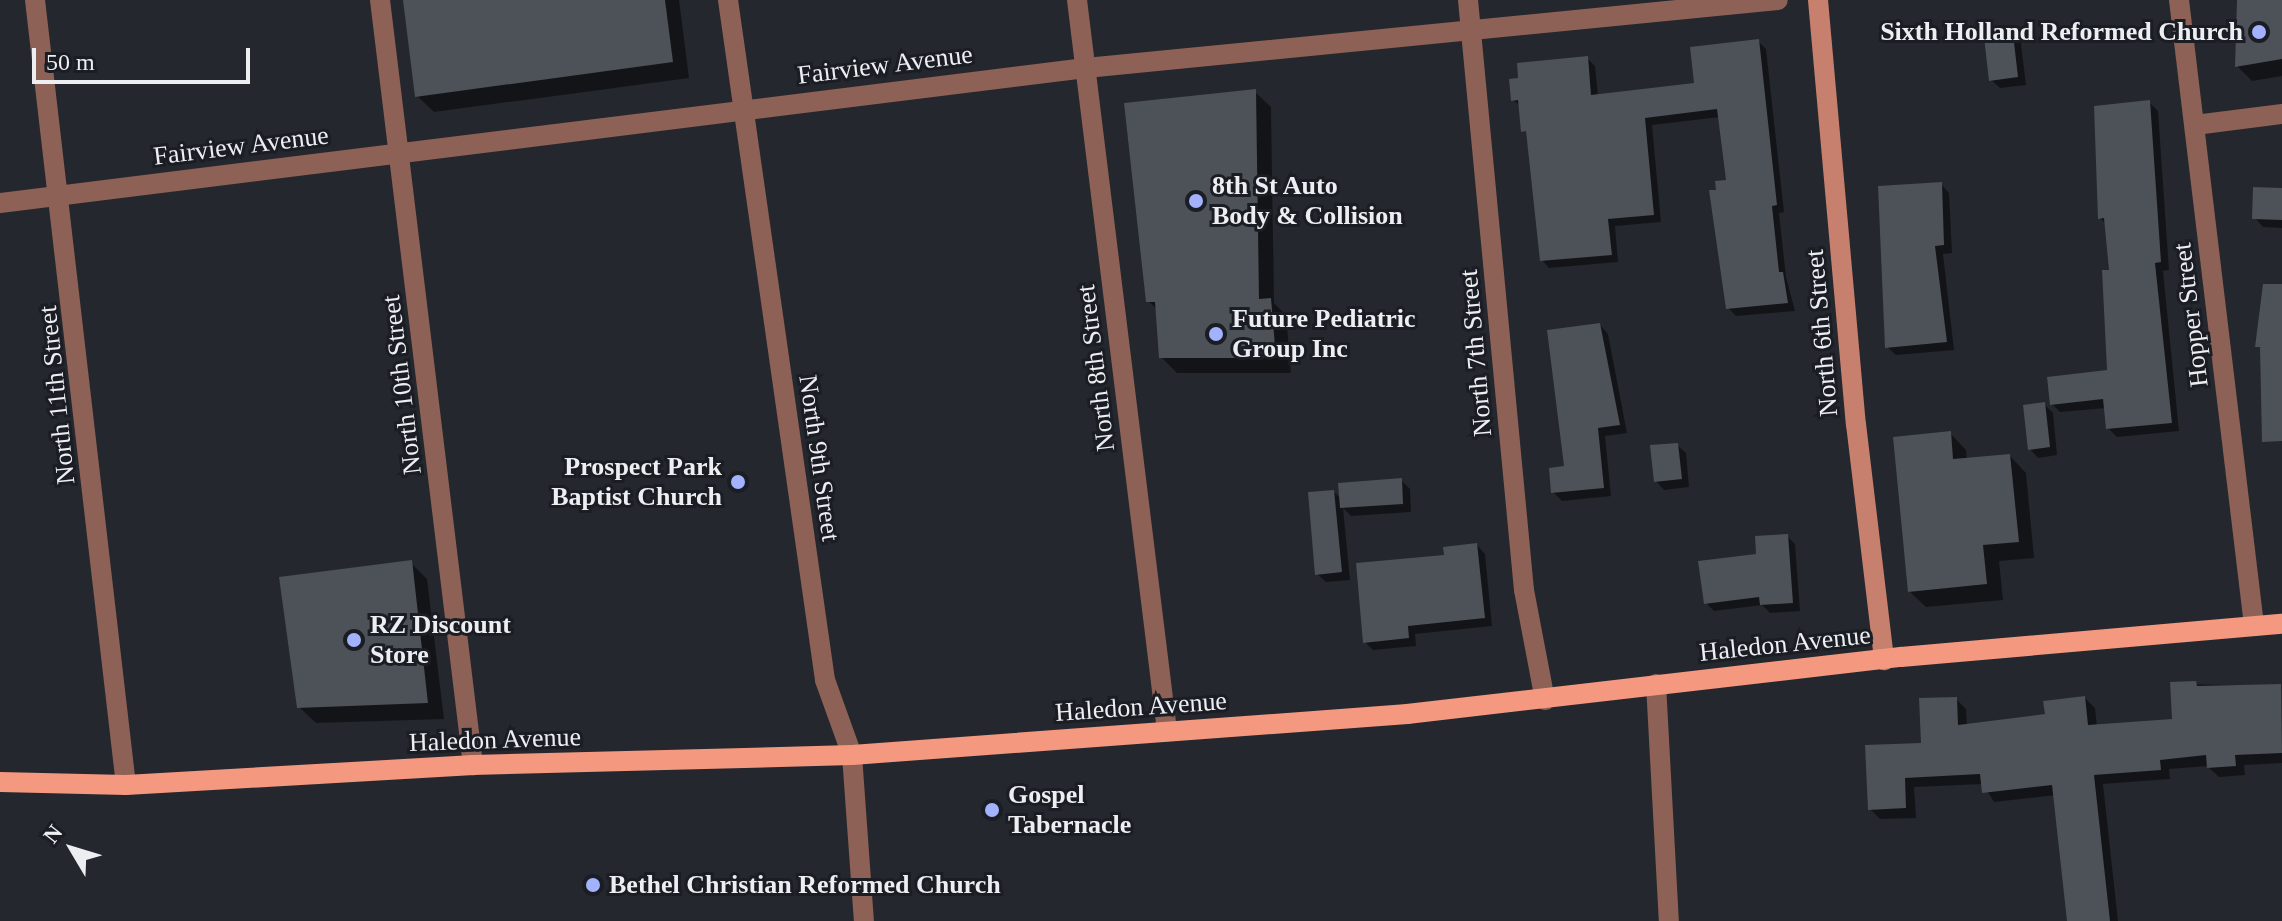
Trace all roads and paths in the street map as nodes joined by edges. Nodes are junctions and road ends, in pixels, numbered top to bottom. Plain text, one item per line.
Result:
1 (35, 0) edge
2 (380, 0) edge
3 (728, 0) edge
4 (1077, 0) edge
5 (1468, 0) edge
6 (1778, 0) edge
7 (1818, 0) edge
8 (2179, 0) edge
9 (1471, 29) junction
10 (1086, 68) junction
11 (742, 108) junction
12 (2282, 114) edge
13 (2195, 125) junction
14 (400, 152) junction
15 (61, 196) junction
16 (0, 203) edge
17 (2282, 624) edge
18 (2254, 625) junction
19 (1884, 660) junction
20 (1656, 684) junction
21 (1545, 700) junction
22 (1167, 731) junction
23 (852, 755) junction
24 (473, 765) junction
25 (0, 782) edge
26 (126, 785) junction
27 (864, 921) edge
28 (1669, 921) edge

1 - 15 street, North 11th Street
2 - 14 street, North 10th Street
3 - 11 street, North 9th Street
4 - 10 street, North 8th Street
5 - 9 street, North 7th Street
6 - 9 street, Fairview Avenue
7 - 19 main road, North 6th Street
8 - 13 street, Hopper Street
9 - 10 street, Fairview Avenue
9 - 21 street, North 7th Street
10 - 11 street, Fairview Avenue
10 - 22 street, North 8th Street
11 - 14 street, Fairview Avenue
11 - 23 street, North 9th Street
12 - 13 street
13 - 18 street, Hopper Street
14 - 15 street, Fairview Avenue
14 - 24 street, North 10th Street
15 - 16 street, Fairview Avenue
15 - 26 street, North 11th Street
17 - 18 main road, Haledon Avenue
18 - 19 main road, Haledon Avenue
19 - 20 main road, Haledon Avenue
20 - 21 main road, Haledon Avenue
20 - 28 street
21 - 22 main road, Haledon Avenue
22 - 23 main road, Haledon Avenue
23 - 24 main road, Haledon Avenue
23 - 27 street, North 9th Street
24 - 26 main road, Haledon Avenue
25 - 26 main road, Haledon Avenue

